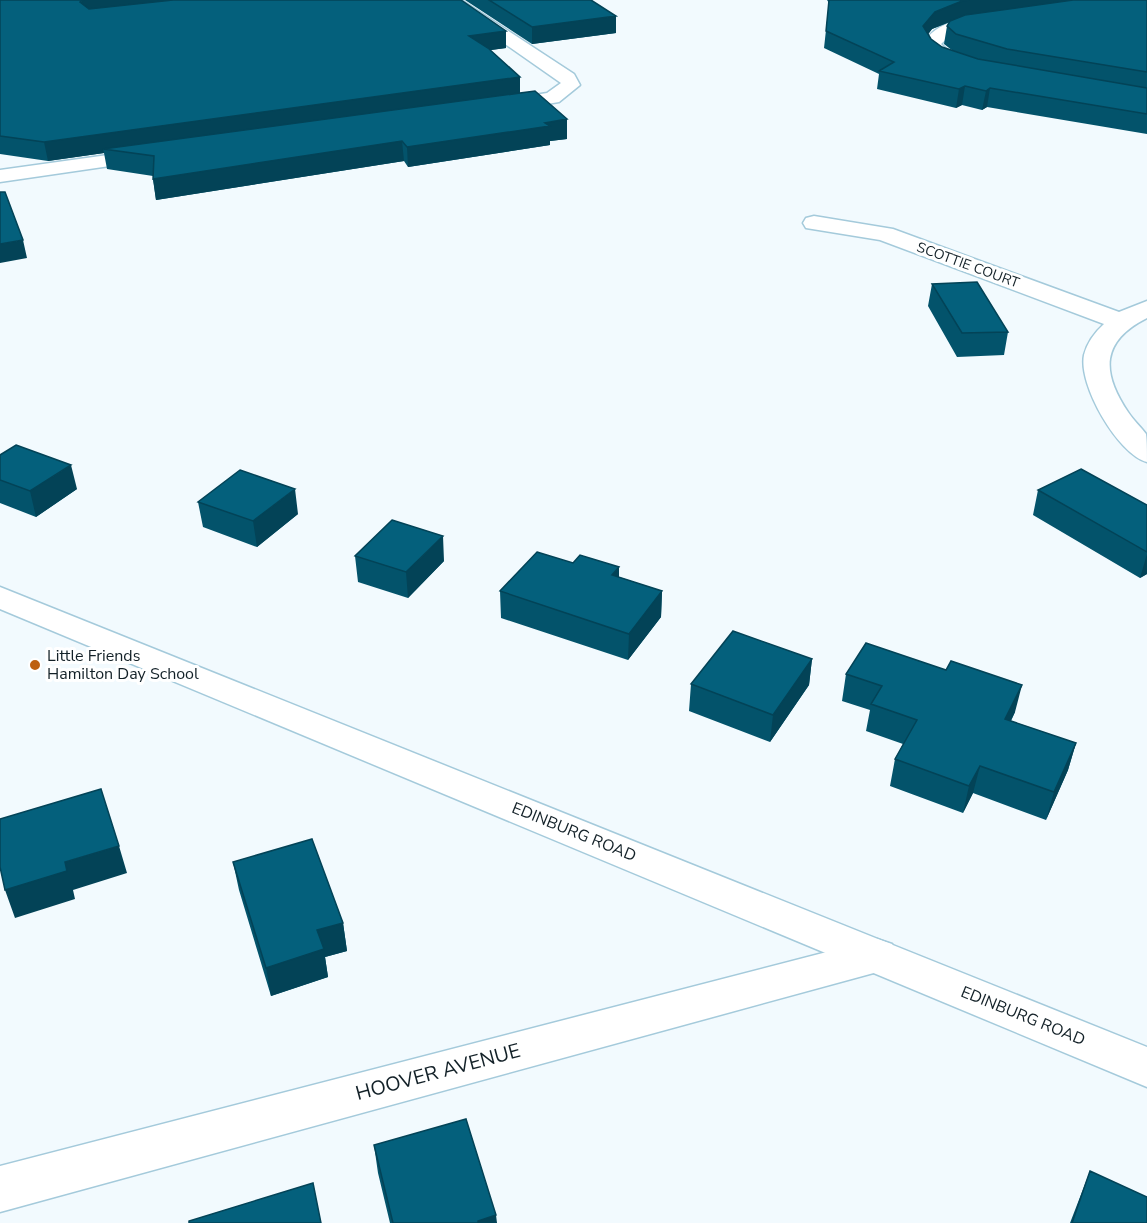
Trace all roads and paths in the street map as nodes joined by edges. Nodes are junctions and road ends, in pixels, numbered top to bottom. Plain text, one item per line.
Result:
1 (450, 0) edge
2 (1007, 18) edge
3 (981, 71) edge
4 (477, 109) edge
5 (175, 152) edge
6 (0, 176) edge
7 (814, 223) dead end
8 (1147, 308) edge
9 (1119, 321) junction
10 (1147, 453) edge
11 (0, 597) edge
12 (877, 956) junction
13 (1147, 1067) edge
14 (0, 1189) edge

1 - 4 street
2 - 3 street
5 - 6 street
7 - 9 street, SCOTTIE COURT
8 - 9 street
9 - 10 street
11 - 12 street, EDINBURG ROAD
12 - 13 street, EDINBURG ROAD
12 - 14 street, HOOVER AVENUE

